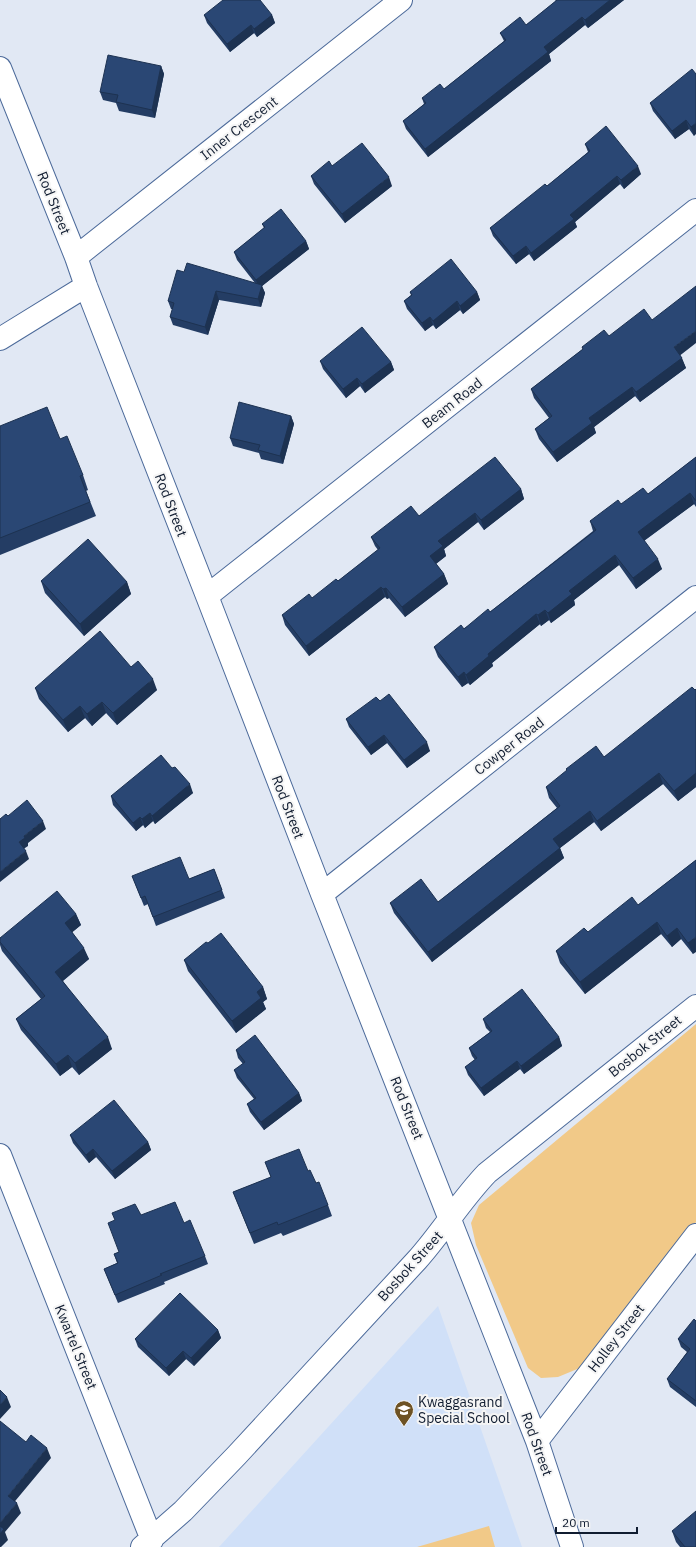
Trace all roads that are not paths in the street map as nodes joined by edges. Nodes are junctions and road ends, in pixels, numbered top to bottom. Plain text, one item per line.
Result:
1 (401, 0) edge
2 (0, 68) edge
3 (696, 210) edge
4 (76, 257) junction
5 (86, 286) junction
6 (0, 339) edge
7 (207, 596) junction
8 (696, 597) edge
9 (322, 894) junction
10 (696, 1006) edge
11 (0, 1155) edge
12 (450, 1219) junction
13 (696, 1235) edge
14 (537, 1441) junction
15 (147, 1543) edge
16 (572, 1547) edge

1 - 4 street, Inner Crescent
2 - 4 street, Rod Street
3 - 7 street, Beam Road
4 - 5 street, Rod Street
5 - 6 street
5 - 7 street, Rod Street
7 - 9 street, Rod Street
8 - 9 street, Cowper Road
9 - 12 street, Rod Street
10 - 12 street, Bosbok Street
11 - 15 street, Kwartel Street
12 - 14 street, Rod Street
12 - 15 street, Bosbok Street
13 - 14 street, Holley Street
14 - 16 street, Rod Street

